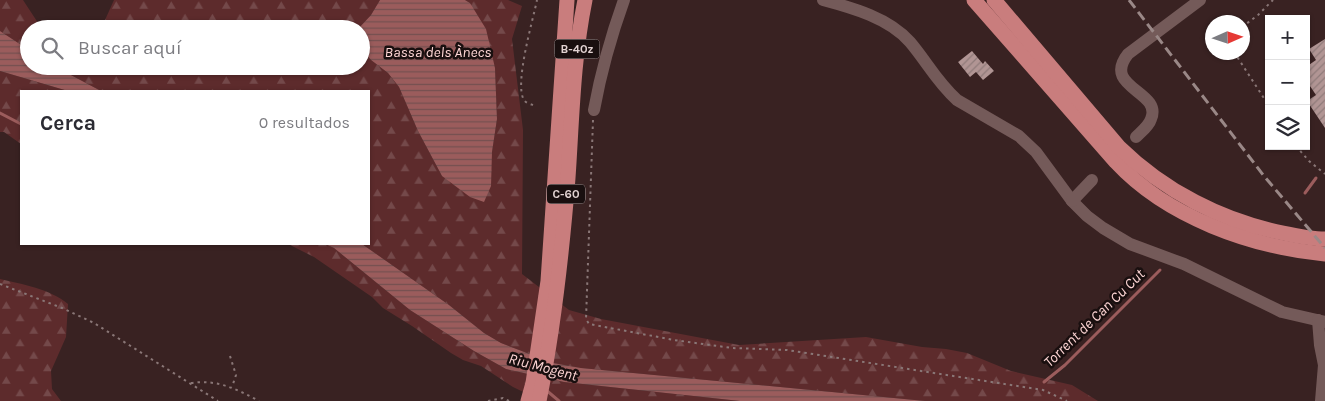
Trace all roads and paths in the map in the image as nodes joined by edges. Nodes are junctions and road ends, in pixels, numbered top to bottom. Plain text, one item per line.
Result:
1 (537, 0) edge
2 (567, 0) edge
3 (575, 0) edge
4 (584, 0) edge
5 (594, 0) edge
6 (624, 0) edge
7 (823, 0) edge
8 (974, 0) edge
9 (994, 0) edge
10 (1273, 0) edge
11 (1195, 3) edge
12 (1250, 21) edge
13 (1239, 60) edge
14 (567, 96) junction
15 (533, 105) dead end
16 (1268, 105) edge
17 (594, 110) joint
18 (1136, 138) dead end
19 (1299, 150) edge
20 (1325, 174) edge
21 (1092, 180) dead end
22 (1072, 201) junction
23 (1325, 239) edge
24 (1325, 254) edge
25 (0, 284) edge
26 (553, 286) junction
27 (1322, 321) edge
28 (230, 356) dead end
29 (190, 383) junction
30 (231, 388) junction
31 (218, 401) edge
32 (259, 401) edge
33 (488, 401) edge
34 (509, 401) edge
35 (528, 401) edge
36 (539, 401) edge
37 (1067, 401) edge
38 (1321, 401) edge

1 - 15 path
2 - 14 highway
3 - 14 highway, B-40z
4 - 14 highway, B-40z
5 - 14 highway
6 - 17 street
7 - 22 street
8 - 24 highway
9 - 23 highway
10 - 12 path
11 - 18 street
13 - 16 path
14 - 26 highway, C-60
17 - 37 path
19 - 20 path
21 - 22 street
22 - 27 street
25 - 29 path
26 - 35 highway, C-60
26 - 36 highway, C-60
27 - 38 street
28 - 30 path
29 - 30 path
29 - 31 path
30 - 32 path
33 - 34 path

